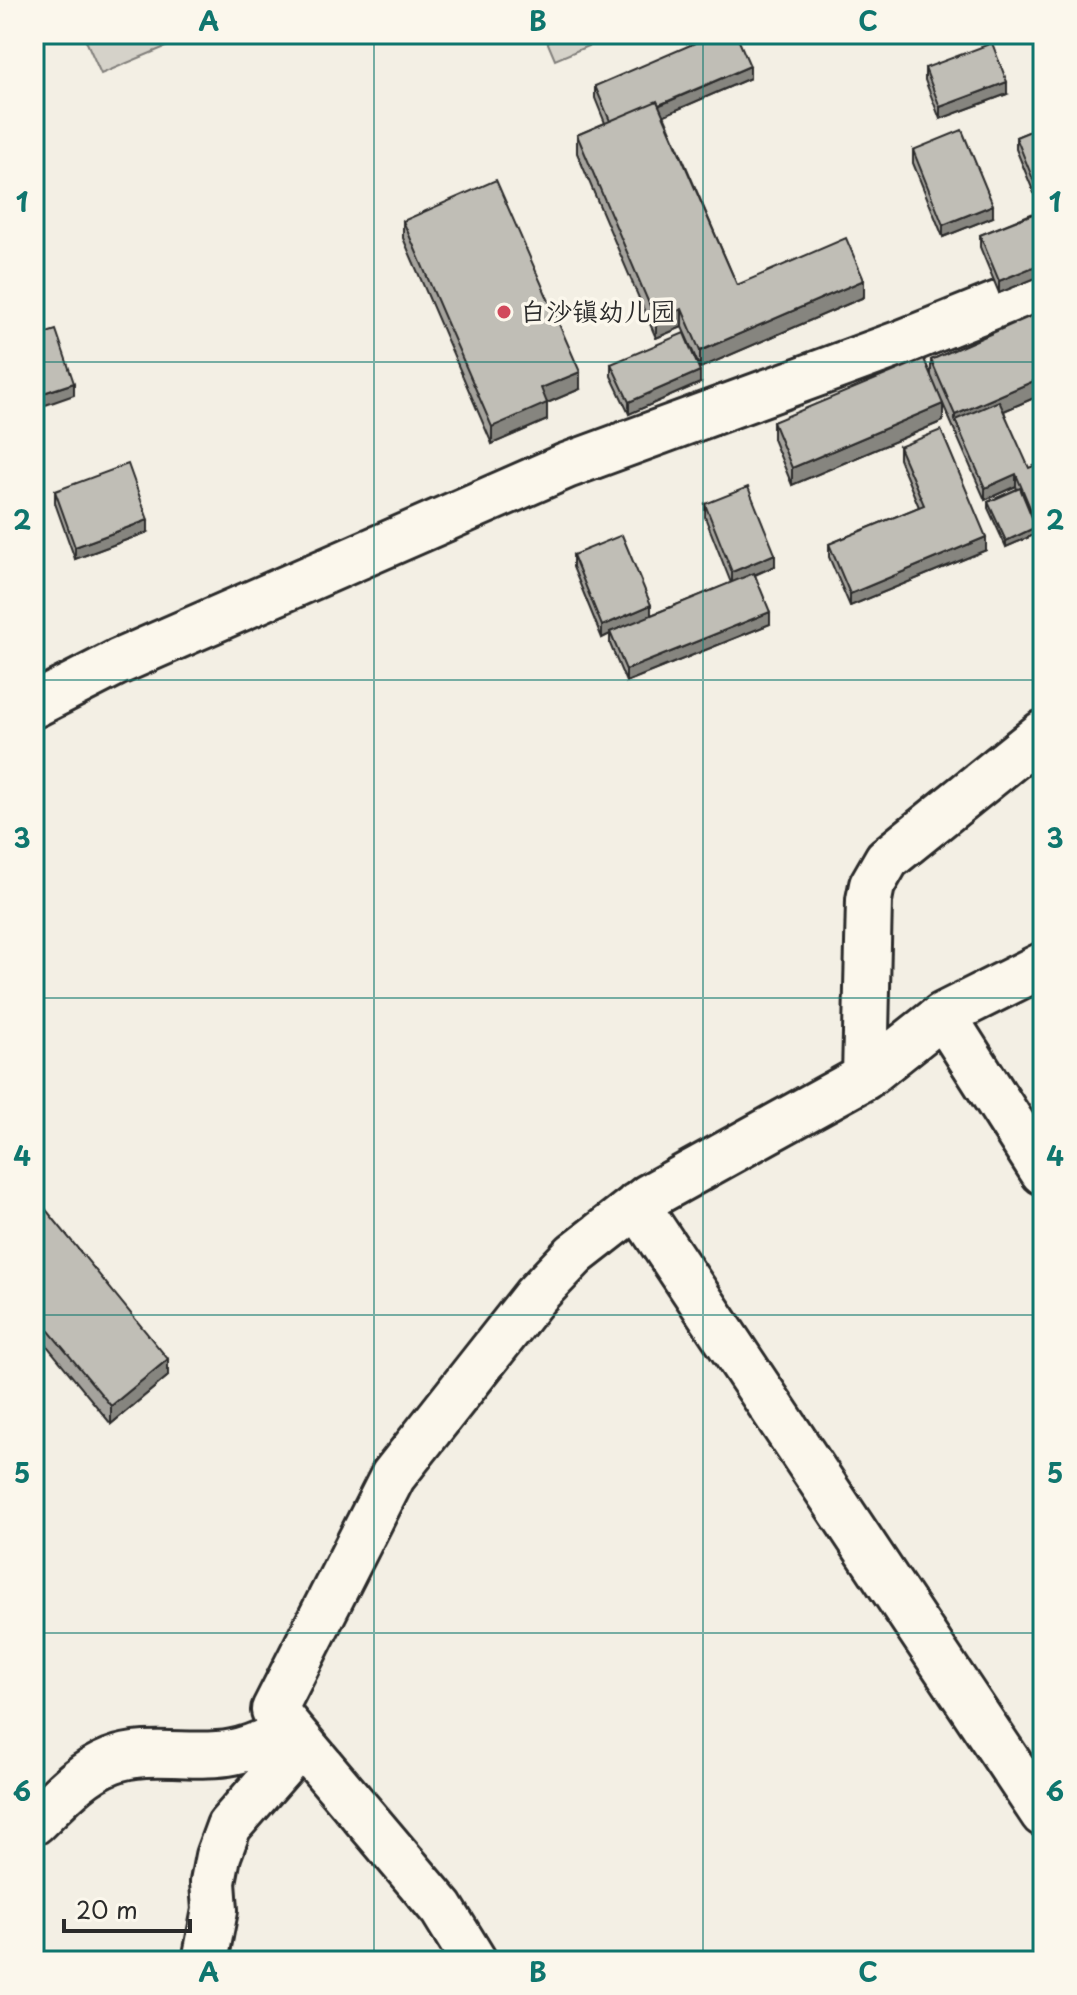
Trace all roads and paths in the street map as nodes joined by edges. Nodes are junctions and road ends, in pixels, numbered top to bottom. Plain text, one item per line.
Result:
1 (1043, 286) edge
2 (34, 705) edge
3 (1043, 733) edge
4 (1043, 965) edge
5 (943, 1015) junction
6 (865, 1077) junction
7 (1043, 1172) edge
8 (637, 1205) junction
9 (296, 1736) junction
10 (1043, 1814) edge
11 (34, 1822) edge
12 (205, 1961) edge
13 (474, 1961) edge

1 - 2 street
3 - 6 street
4 - 5 street
5 - 6 street
5 - 7 street
6 - 8 street
8 - 9 street
8 - 10 street
9 - 11 street
9 - 12 street
9 - 13 street

